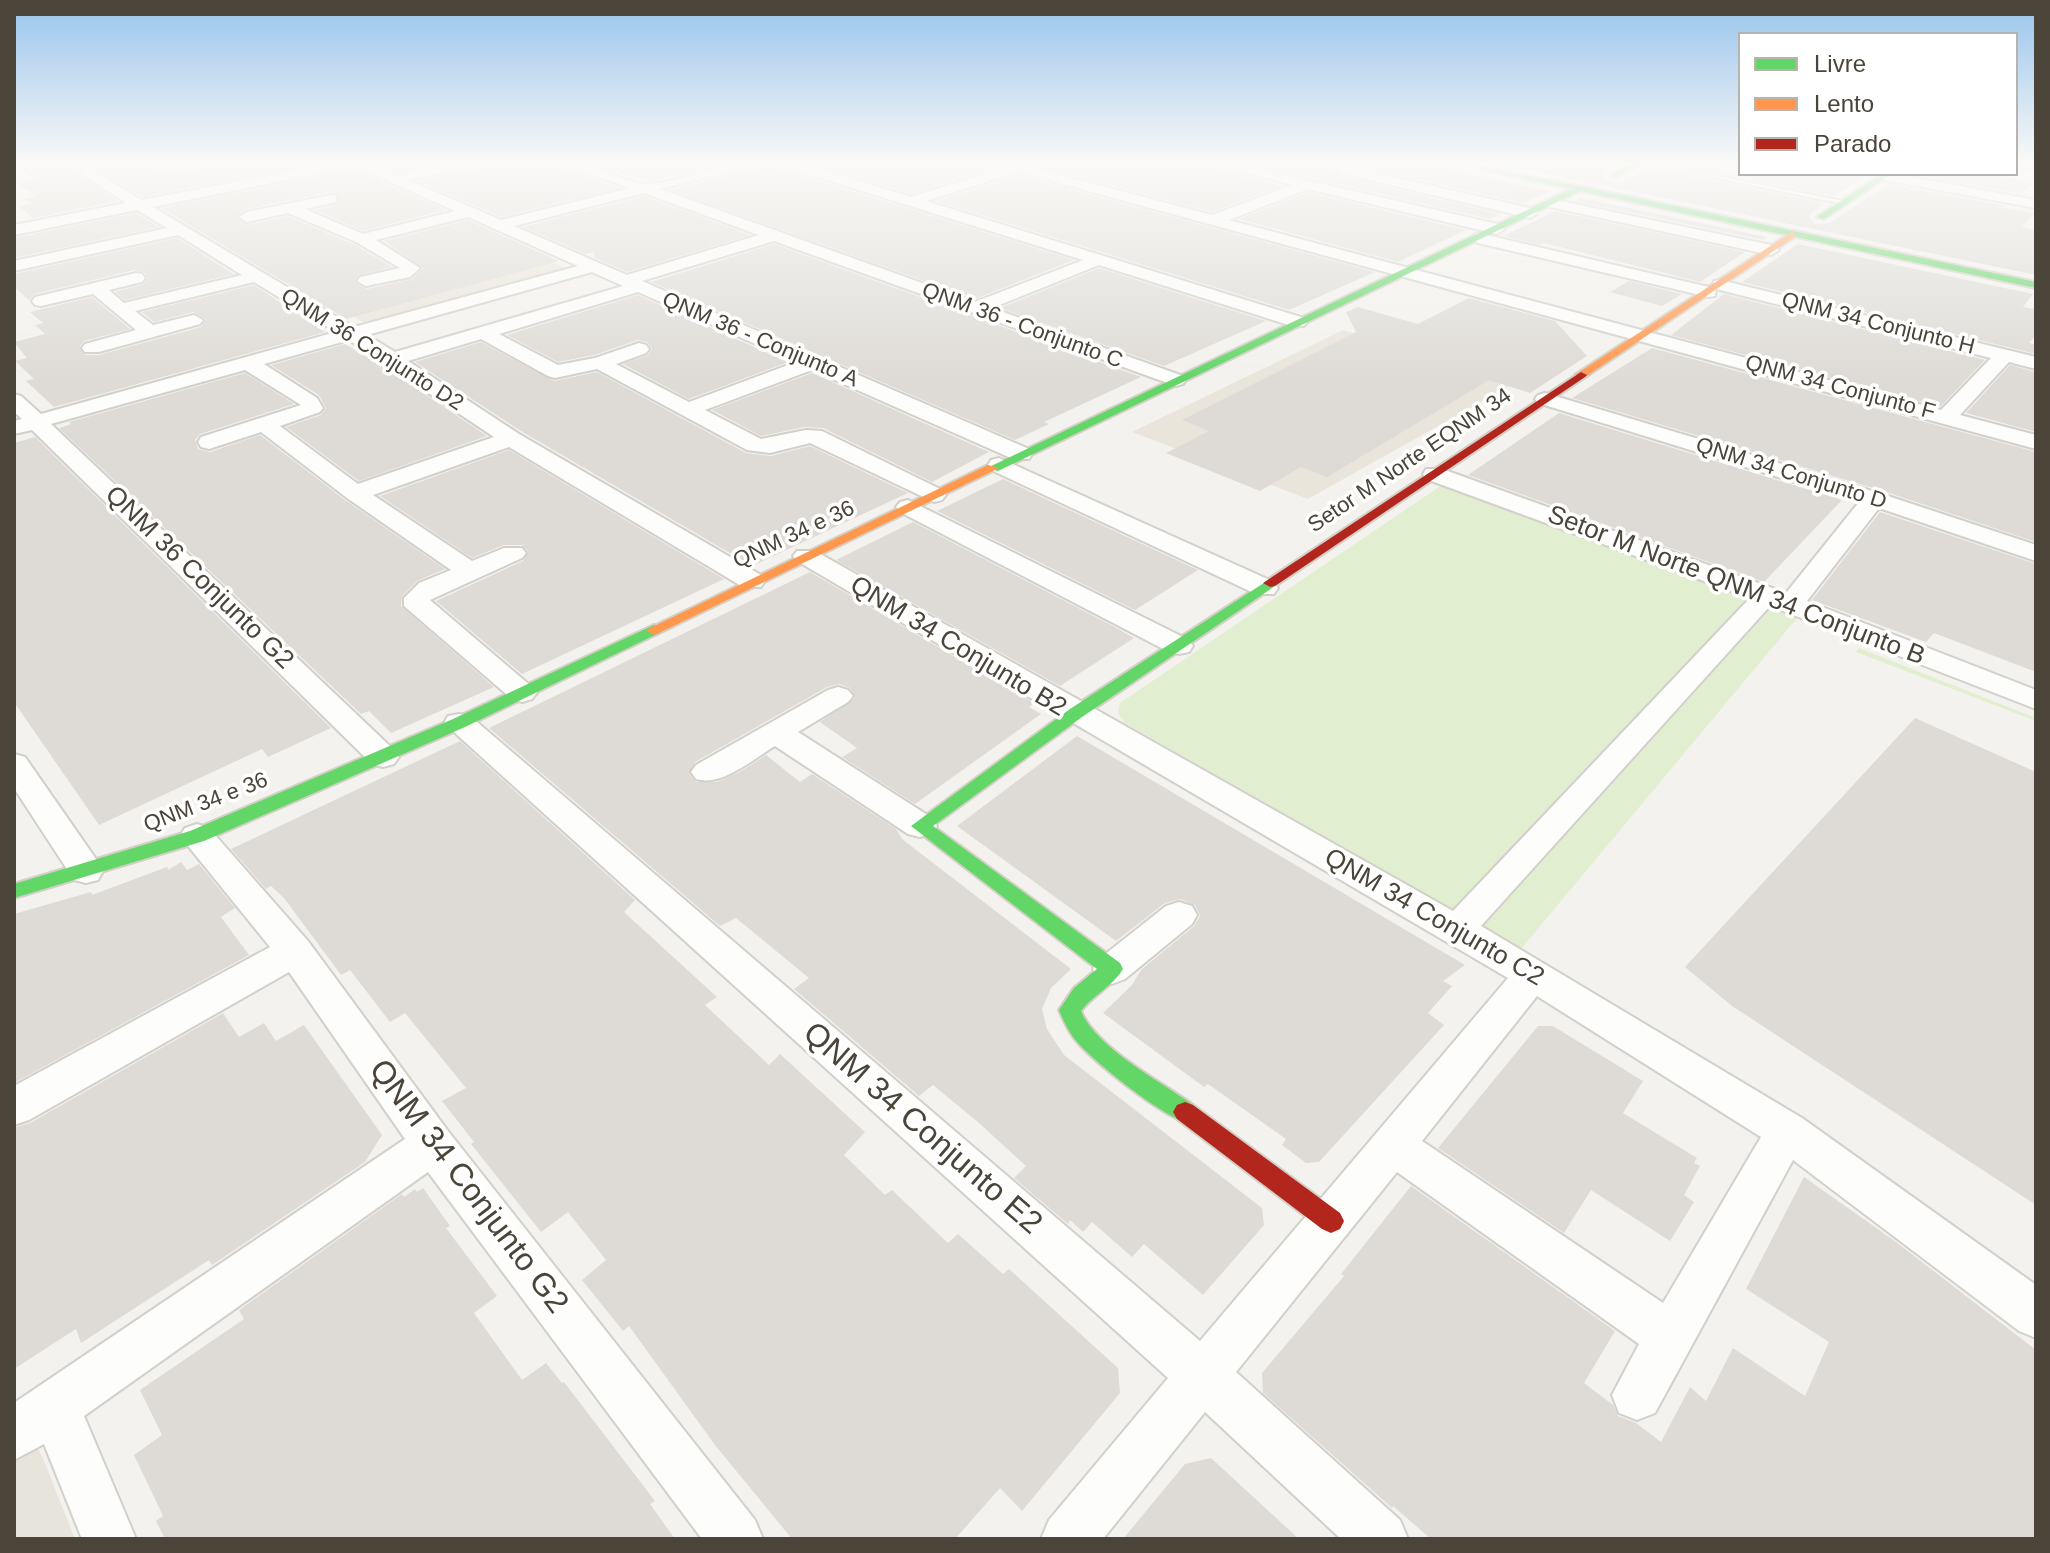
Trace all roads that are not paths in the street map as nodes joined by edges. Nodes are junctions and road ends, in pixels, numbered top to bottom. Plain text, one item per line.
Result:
1 (158, 234) edge
2 (186, 234) edge
3 (351, 234) edge
4 (380, 234) edge
5 (521, 234) edge
6 (770, 234) edge
7 (1018, 234) edge
8 (1269, 234) edge
9 (1485, 234) edge
10 (1698, 234) edge
11 (1793, 234) edge
12 (1795, 234) edge
13 (774, 236) junction
14 (1478, 238) junction
15 (362, 239) junction
16 (1771, 250) junction
17 (1098, 260) junction
18 (14, 266) edge
19 (592, 267) junction
20 (1405, 270) junction
21 (254, 277) junction
22 (136, 278) dead end
23 (366, 281) dead end
24 (631, 284) junction
25 (2036, 285) edge
26 (96, 288) junction
27 (1714, 288) junction
28 (41, 301) dead end
29 (121, 309) junction
30 (973, 309) junction
31 (194, 320) dead end
32 (1298, 322) junction
33 (150, 332) junction
34 (484, 333) junction
35 (351, 334) junction
36 (1644, 334) junction
37 (92, 348) dead end
38 (639, 349) dead end
39 (2005, 355) junction
40 (393, 359) junction
41 (248, 363) junction
42 (600, 363) junction
43 (812, 363) junction
44 (2036, 363) edge
45 (1176, 380) junction
46 (1545, 399) junction
47 (14, 400) edge
48 (690, 409) junction
49 (1946, 417) junction
50 (26, 425) edge
51 (266, 425) junction
52 (511, 439) junction
53 (209, 442) dead end
54 (2036, 442) edge
55 (1010, 459) junction
56 (1434, 474) junction
57 (355, 493) junction
58 (934, 495) junction
59 (1874, 499) junction
60 (908, 507) junction
61 (513, 553) dead end
62 (2036, 553) edge
63 (806, 556) junction
64 (470, 571) junction
65 (752, 581) junction
66 (1265, 588) junction
67 (1758, 604) dead end
68 (1791, 604) junction
69 (1179, 646) junction
70 (522, 693) junction
71 (838, 696) dead end
72 (2036, 700) edge
73 (1076, 713) junction
74 (459, 723) junction
75 (776, 732) junction
76 (383, 757) junction
77 (14, 764) edge
78 (707, 772) dead end
79 (920, 826) junction
80 (197, 836) junction
81 (86, 871) junction
82 (14, 891) edge
83 (1179, 915) dead end
84 (1467, 918) dead end
85 (295, 951) junction
86 (1112, 969) junction
87 (1533, 974) junction
88 (14, 1107) edge
89 (1787, 1131) junction
90 (433, 1144) junction
91 (1393, 1145) junction
92 (1331, 1221) junction
93 (2036, 1314) edge
94 (1671, 1337) junction
95 (1202, 1375) junction
96 (1637, 1395) dead end
97 (34, 1420) edge
98 (109, 1539) edge
99 (736, 1539) edge
100 (1068, 1539) edge
101 (1381, 1539) edge

1 - 18 street
2 - 21 street, QNM 36 Conjunto D2
3 - 15 street
4 - 15 street
5 - 19 street, QNM 36 - Conjunto A
6 - 13 street, QNM 36 - Conjunto C
7 - 17 street
8 - 20 street, QNM 34 Conjunto F
9 - 14 street, QNM 34 e 36
10 - 16 street
11 - 16 street, Setor M Norte EQNM 34
12 - 25 street
13 - 24 street
13 - 30 street, QNM 36 - Conjunto C
14 - 20 street, QNM 34 e 36
14 - 27 street, QNM 34 Conjunto H
15 - 23 street
16 - 27 street, Setor M Norte EQNM 34
17 - 30 street
17 - 32 street
19 - 24 street, QNM 36 - Conjunto A
19 - 35 street
20 - 32 street, QNM 34 e 36
20 - 36 street, QNM 34 Conjunto F
21 - 29 street
21 - 35 street, QNM 36 Conjunto D2
22 - 26 street
24 - 34 street
24 - 43 street, QNM 36 - Conjunto A
26 - 28 street
26 - 29 street
27 - 36 street, Setor M Norte EQNM 34
27 - 39 street, QNM 34 Conjunto H
29 - 33 street
30 - 45 street, QNM 36 - Conjunto C
31 - 33 street
32 - 45 street, QNM 34 e 36
33 - 37 street
34 - 40 street
34 - 42 street
35 - 40 street, QNM 36 Conjunto D2
35 - 41 street
36 - 46 street, Setor M Norte EQNM 34
36 - 49 street, QNM 34 Conjunto F
38 - 42 street
39 - 44 street, QNM 34 Conjunto H
39 - 49 street
40 - 52 street, QNM 36 Conjunto D2
41 - 50 street
41 - 51 street
42 - 48 street
43 - 48 street
43 - 55 street, QNM 36 - Conjunto A
45 - 55 street, QNM 34 e 36
46 - 56 street, Setor M Norte EQNM 34
46 - 59 street, QNM 34 Conjunto D
47 - 50 street, QNM 36 Conjunto G2
48 - 58 street
49 - 54 street, QNM 34 Conjunto F
50 - 76 street, QNM 36 Conjunto G2
51 - 53 street
51 - 57 street
52 - 57 street
52 - 65 street, QNM 36 Conjunto D2
55 - 58 street, QNM 34 e 36
55 - 66 street, QNM 36 - Conjunto A
56 - 66 street, Setor M Norte EQNM 34
56 - 68 street, Setor M Norte QNM 34 Conjunto B
57 - 64 street
58 - 60 street, QNM 34 e 36
59 - 62 street, QNM 34 Conjunto D
59 - 68 street
60 - 63 street, QNM 34 e 36
60 - 69 street
61 - 64 street
63 - 65 street, QNM 34 e 36
63 - 73 street, QNM 34 Conjunto B2
64 - 70 street
65 - 70 street, QNM 34 e 36
66 - 69 street, Setor M Norte EQNM 34
67 - 84 street
68 - 72 street, Setor M Norte QNM 34 Conjunto B
69 - 73 street, Setor M Norte EQNM 34
70 - 74 street, QNM 34 e 36
71 - 75 street
73 - 79 street, QNM 34 Conjunto B2
73 - 87 street, QNM 34 Conjunto C2
74 - 76 street, QNM 34 e 36
74 - 95 street, QNM 34 Conjunto E2
75 - 78 street
75 - 79 street
76 - 80 street, QNM 34 e 36
77 - 81 street
79 - 86 street
80 - 81 street, QNM 34 e 36
80 - 85 street, QNM 34 Conjunto G2
81 - 82 street, QNM 34 e 36
83 - 86 street
85 - 88 street
85 - 90 street, QNM 34 Conjunto G2
86 - 92 street
87 - 89 street, QNM 34 Conjunto C2
87 - 91 street
89 - 93 street, QNM 34 Conjunto C2
89 - 94 street
90 - 97 street
90 - 99 street, QNM 34 Conjunto G2
91 - 92 street
91 - 94 street
92 - 95 street
94 - 96 street
95 - 100 street
95 - 101 street, QNM 34 Conjunto E2
97 - 98 street

